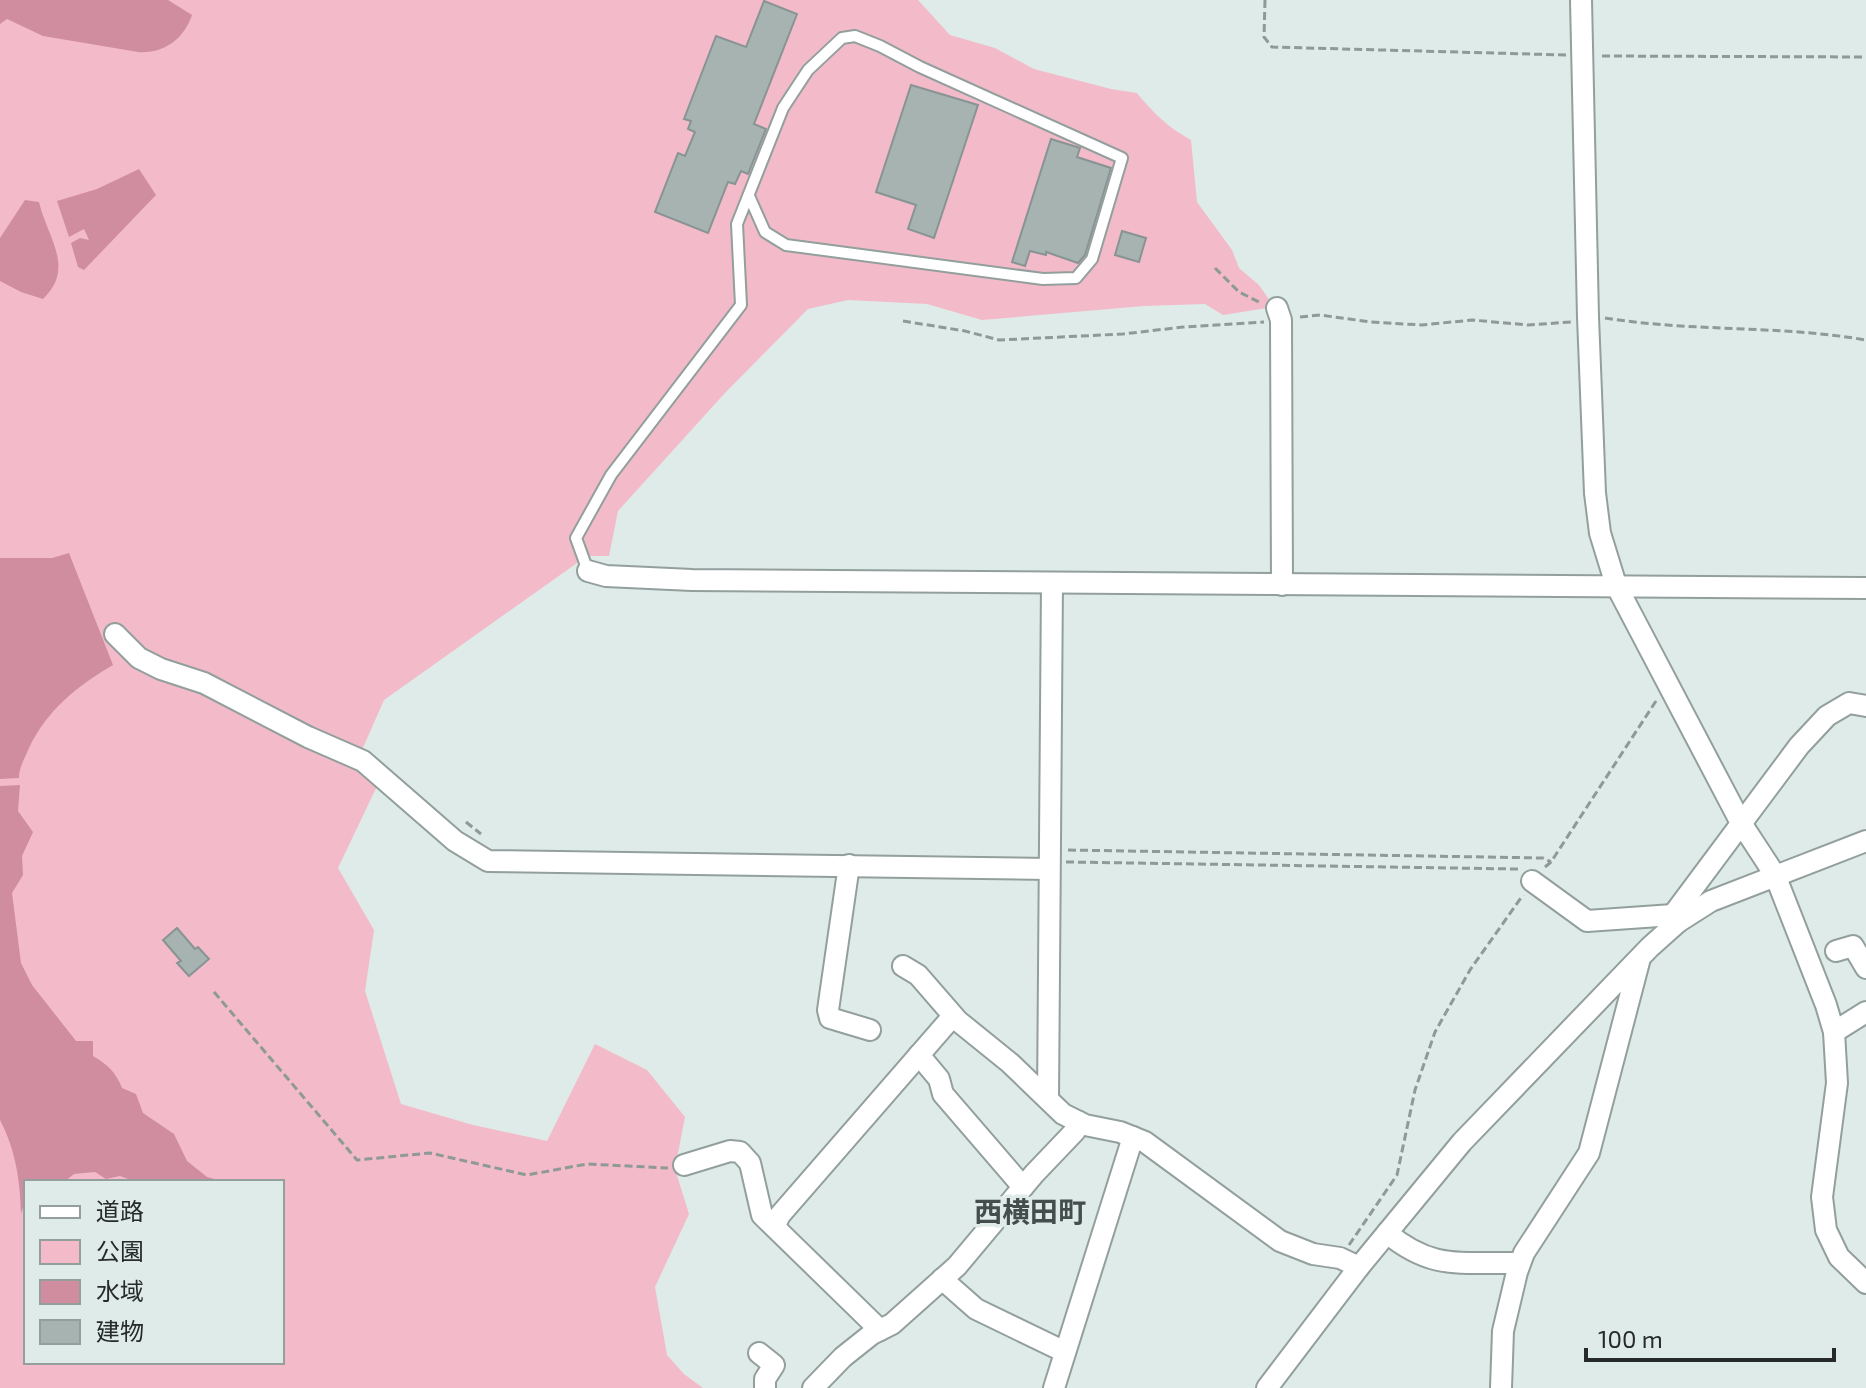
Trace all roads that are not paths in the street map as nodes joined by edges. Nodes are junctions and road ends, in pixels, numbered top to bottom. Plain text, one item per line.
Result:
1 (1581, 0) edge
2 (749, 196) junction
3 (1279, 314) road end
4 (588, 571) joint
5 (1052, 583) junction
6 (1282, 585) junction
7 (1616, 585) junction
8 (1866, 588) edge
9 (115, 634) dead end
10 (1866, 706) edge
11 (1741, 823) junction
12 (1866, 841) edge
13 (1049, 860) junction
14 (849, 865) junction
15 (1775, 875) junction
16 (1534, 878) road end
17 (1675, 918) junction
18 (1836, 951) dead end
19 (1638, 960) junction
20 (903, 966) dead end
21 (1866, 968) edge
22 (1866, 1012) edge
23 (953, 1016) junction
24 (870, 1030) dead end
25 (1834, 1032) junction
26 (919, 1055) junction
27 (1048, 1099) junction
28 (1079, 1122) junction
29 (1133, 1137) junction
30 (684, 1165) road end
31 (1023, 1187) junction
32 (775, 1225) junction
33 (1387, 1233) junction
34 (1350, 1262) junction
35 (1519, 1265) junction
36 (942, 1279) junction
37 (1866, 1283) edge
38 (880, 1330) junction
39 (1065, 1352) junction
40 (759, 1353) dead end
41 (765, 1388) edge
42 (813, 1388) edge
43 (1054, 1388) edge
44 (1267, 1388) edge
45 (1501, 1388) edge

1 - 7 street
2 - 2 lane
2 - 4 lane
3 - 6 street
4 - 5 street
5 - 6 street
5 - 13 street
6 - 7 street
7 - 8 street
7 - 11 street
9 - 14 street
10 - 11 street
11 - 15 street
11 - 17 street
12 - 15 street
13 - 14 street
13 - 27 street
14 - 24 street
15 - 17 street
15 - 25 street
16 - 17 street
17 - 19 street
18 - 21 street
19 - 33 street
19 - 35 street
20 - 23 street
22 - 25 street
23 - 26 street
23 - 27 street
25 - 37 street
26 - 31 street
26 - 32 street
27 - 28 street
28 - 29 street
28 - 31 street
29 - 34 street
29 - 39 street
30 - 32 street
31 - 36 street
32 - 38 street
33 - 34 street
33 - 35 street
34 - 44 street
35 - 45 street
36 - 38 street
36 - 39 street
38 - 42 street
39 - 43 street
40 - 41 street

